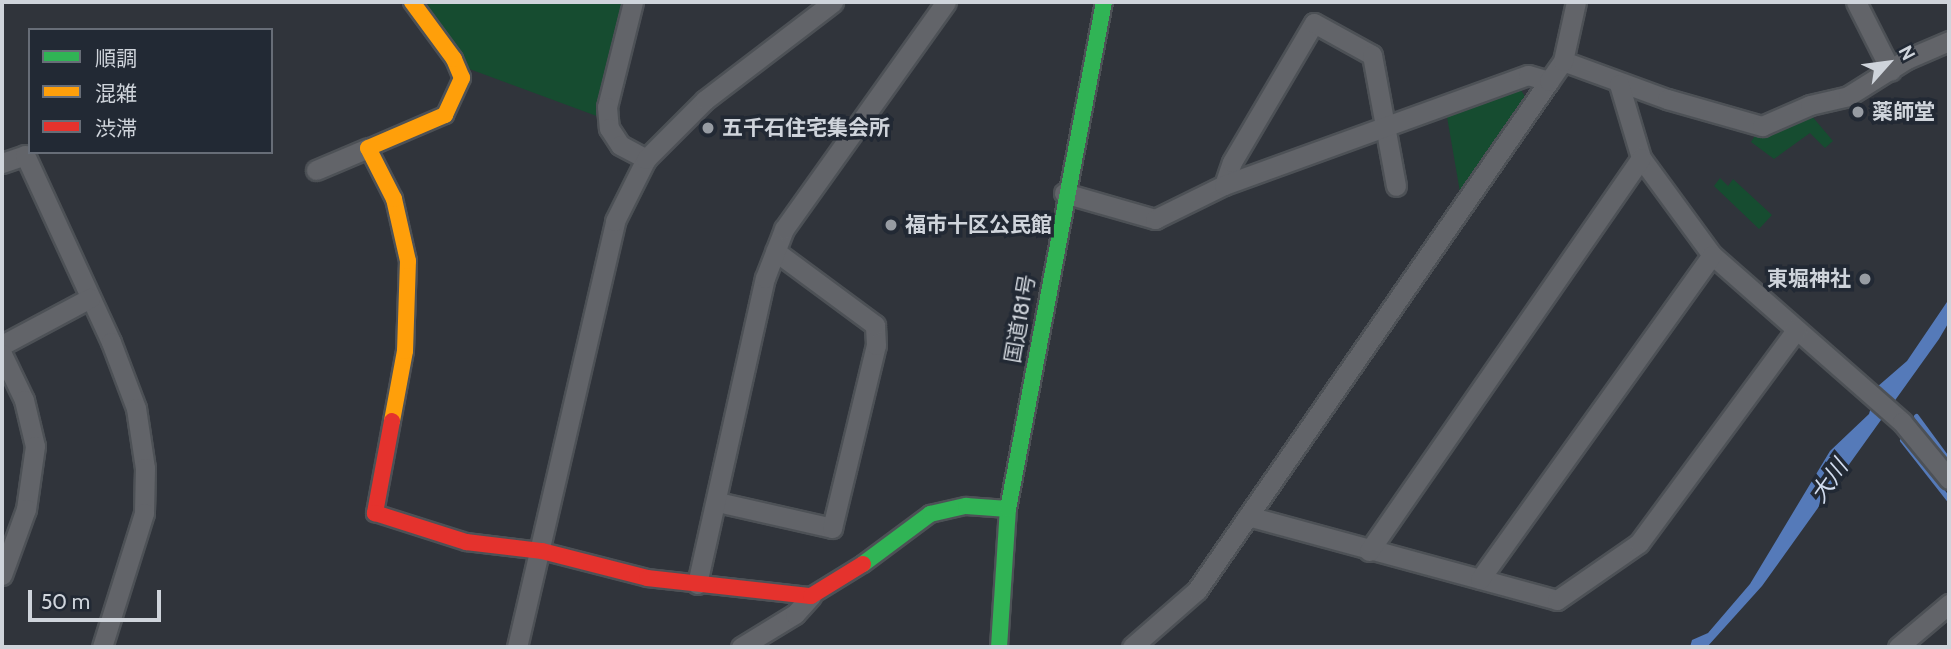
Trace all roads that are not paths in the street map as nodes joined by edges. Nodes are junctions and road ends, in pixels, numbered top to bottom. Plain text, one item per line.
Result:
1 (412, 2) edge
2 (633, 2) edge
3 (833, 2) edge
4 (947, 2) edge
5 (1104, 2) edge
6 (1576, 2) edge
7 (1856, 2) edge
8 (1949, 41) edge
9 (1563, 61) junction
10 (1891, 71) junction
11 (1549, 81) junction
12 (1619, 84) junction
13 (1386, 127) junction
14 (368, 148) junction
15 (1641, 158) junction
16 (646, 159) junction
17 (2, 163) edge
18 (316, 170) dead end
19 (1058, 186) junction
20 (1224, 186) junction
21 (1396, 186) dead end
22 (1046, 206) dead end
23 (775, 251) junction
24 (1712, 255) junction
25 (90, 298) junction
26 (1024, 329) dead end
27 (1796, 330) junction
28 (2, 345) edge
29 (2, 354) edge
30 (1949, 479) edge
31 (718, 502) junction
32 (1002, 509) junction
33 (1248, 516) junction
34 (542, 551) junction
35 (1369, 551) junction
36 (2, 575) edge
37 (1480, 579) junction
38 (697, 584) junction
39 (811, 596) junction
40 (1949, 604) edge
41 (102, 647) edge
42 (517, 647) edge
43 (741, 647) edge
44 (982, 647) edge
45 (999, 647) edge
46 (1132, 647) edge
47 (1898, 647) edge

1 - 14 main road
2 - 16 street
3 - 16 street
4 - 23 street
5 - 19 main road, 国道181号
6 - 9 street
7 - 10 street
8 - 10 street
9 - 11 street
9 - 12 street
10 - 12 street
11 - 13 street
11 - 33 street
12 - 15 street
13 - 20 street
13 - 20 street
13 - 21 street
14 - 18 street
14 - 34 main road
15 - 24 street
15 - 35 street
16 - 34 street
17 - 25 street
19 - 20 street
19 - 22 main road, 国道181号
19 - 32 main road, 国道181号
23 - 31 street
23 - 31 street
24 - 27 street
24 - 37 street
25 - 28 street
25 - 41 street
26 - 32 main road, 国道181号
27 - 30 street
27 - 37 street
29 - 36 street
31 - 38 street
32 - 39 main road
32 - 44 main road, 国道181号
32 - 45 main road, 国道181号
33 - 35 street
33 - 46 street
34 - 38 main road
34 - 42 street
35 - 37 street
38 - 39 main road
39 - 43 street
40 - 47 street

